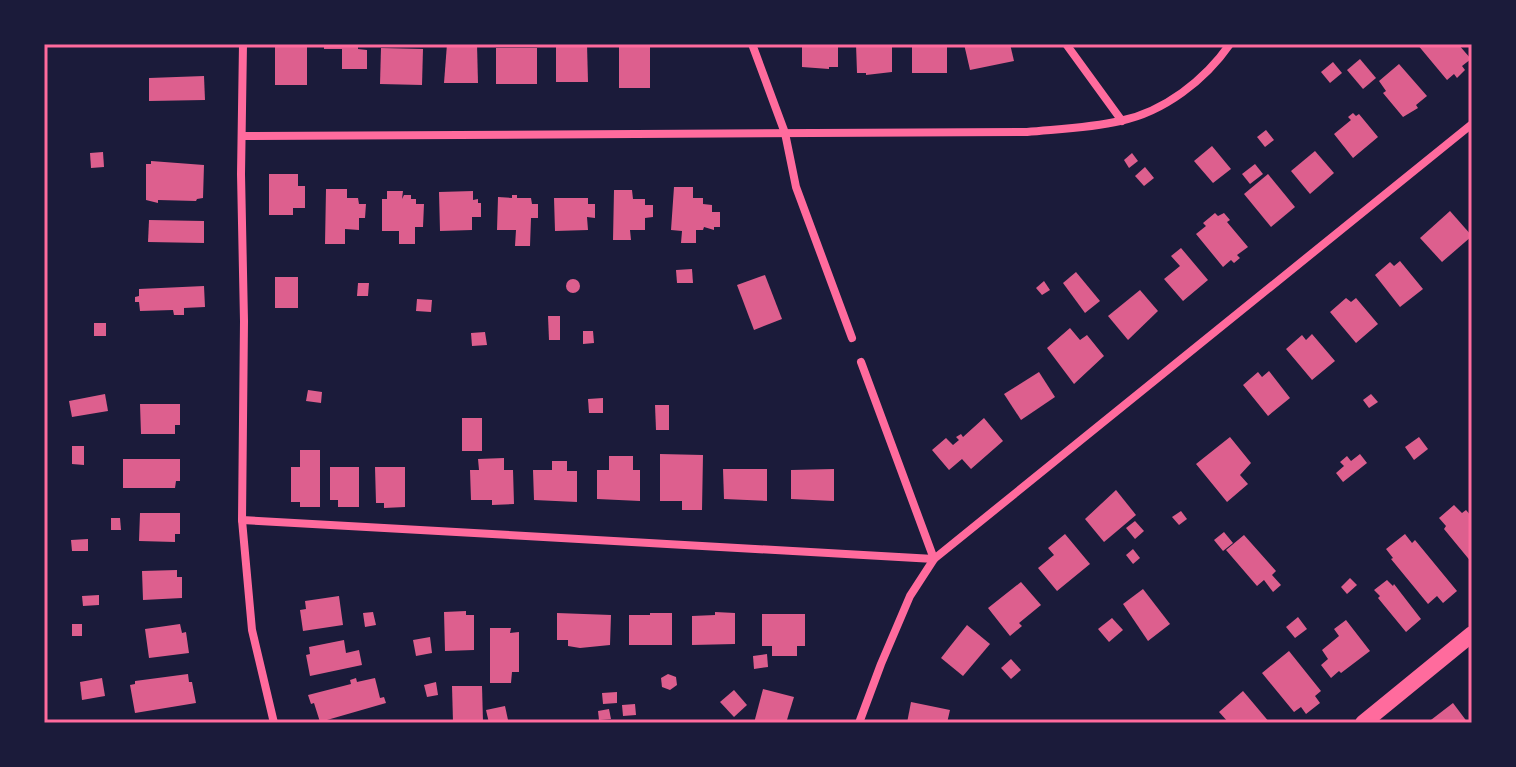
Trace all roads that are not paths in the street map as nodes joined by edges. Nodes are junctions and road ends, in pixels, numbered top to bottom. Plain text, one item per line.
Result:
1 (243, 44) edge
2 (752, 44) edge
3 (1066, 44) edge
4 (1230, 44) edge
5 (1122, 121) junction
6 (1472, 124) edge
7 (785, 133) junction
8 (243, 136) junction
9 (852, 338) dead end
10 (861, 362) dead end
11 (242, 520) junction
12 (934, 559) junction
13 (1472, 634) edge
14 (274, 723) edge
15 (859, 723) edge
16 (1363, 723) edge

1 - 8 street
2 - 7 street
3 - 5 street
4 - 5 street
5 - 7 street
6 - 12 street
7 - 8 street
7 - 9 street
8 - 11 street
10 - 12 street
11 - 12 street
11 - 14 street
12 - 15 street
13 - 16 main road

